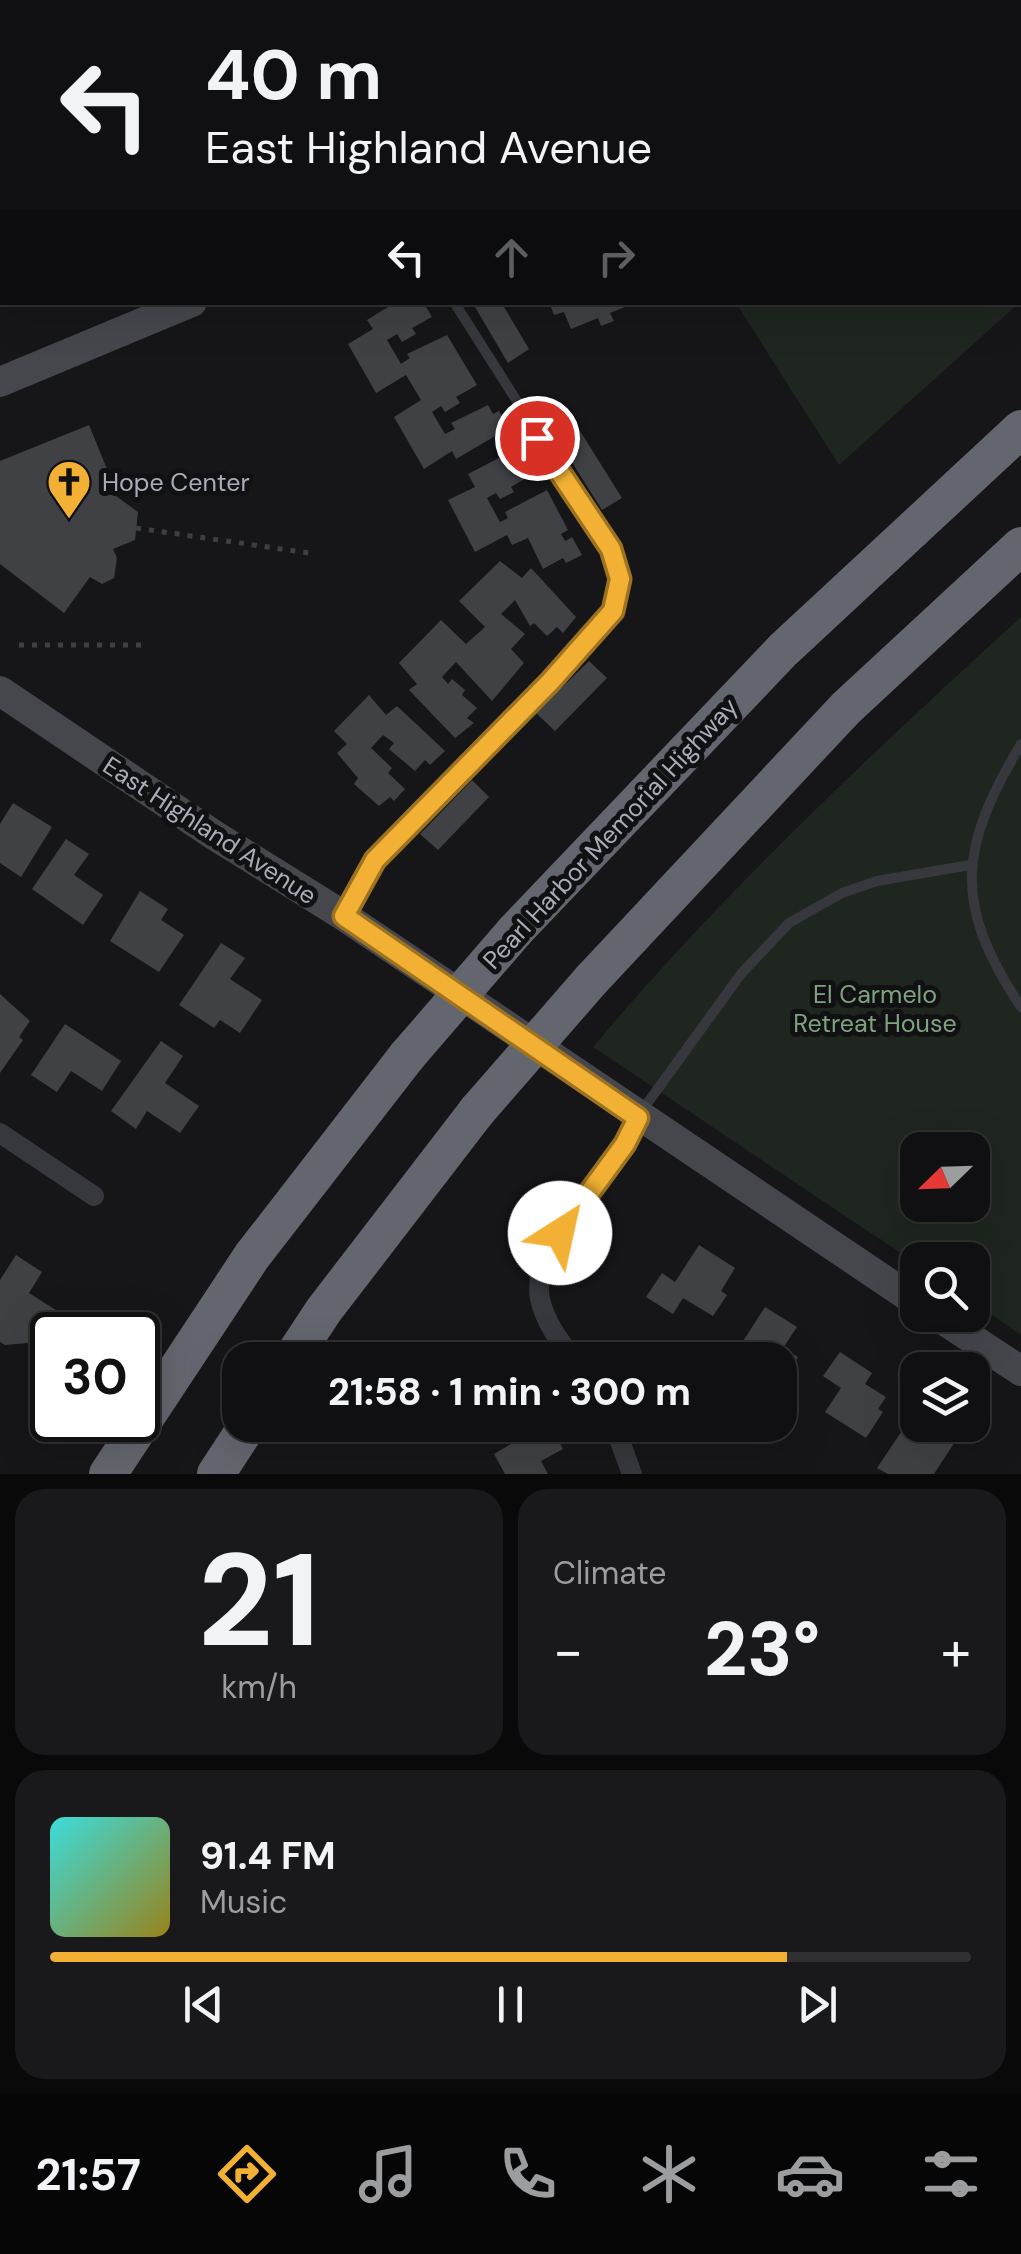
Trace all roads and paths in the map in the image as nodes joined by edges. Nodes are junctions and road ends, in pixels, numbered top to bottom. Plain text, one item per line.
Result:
1 (185, 305) edge
2 (456, 305) edge
3 (0, 382) edge
4 (1021, 429) edge
5 (136, 528) dead end
6 (1021, 546) edge
7 (309, 553) dead end
8 (19, 645) dead end
9 (149, 645) dead end
10 (0, 693) edge
11 (1021, 744) edge
12 (970, 865) junction
13 (344, 916) junction
14 (1021, 1006) edge
15 (638, 1118) junction
16 (0, 1133) edge
17 (94, 1196) dead end
18 (900, 1291) edge
19 (962, 1332) edge
20 (303, 1342) edge
21 (561, 1342) edge
22 (1021, 1371) edge
23 (237, 1442) edge
24 (620, 1442) edge
25 (108, 1474) edge
26 (216, 1474) edge
27 (632, 1474) edge

1 - 3 main road
2 - 13 lane
4 - 25 highway, Pearl Harbor Memorial Highway, bridge
5 - 7 path
6 - 20 highway, bridge
8 - 9 path
10 - 13 main road, East Highland Avenue
11 - 12 lane
12 - 14 lane
12 - 15 lane
13 - 15 main road, East Highland Avenue
15 - 18 main road, East Highland Avenue
15 - 21 street
16 - 17 street
19 - 22 main road
23 - 26 highway
24 - 27 street

